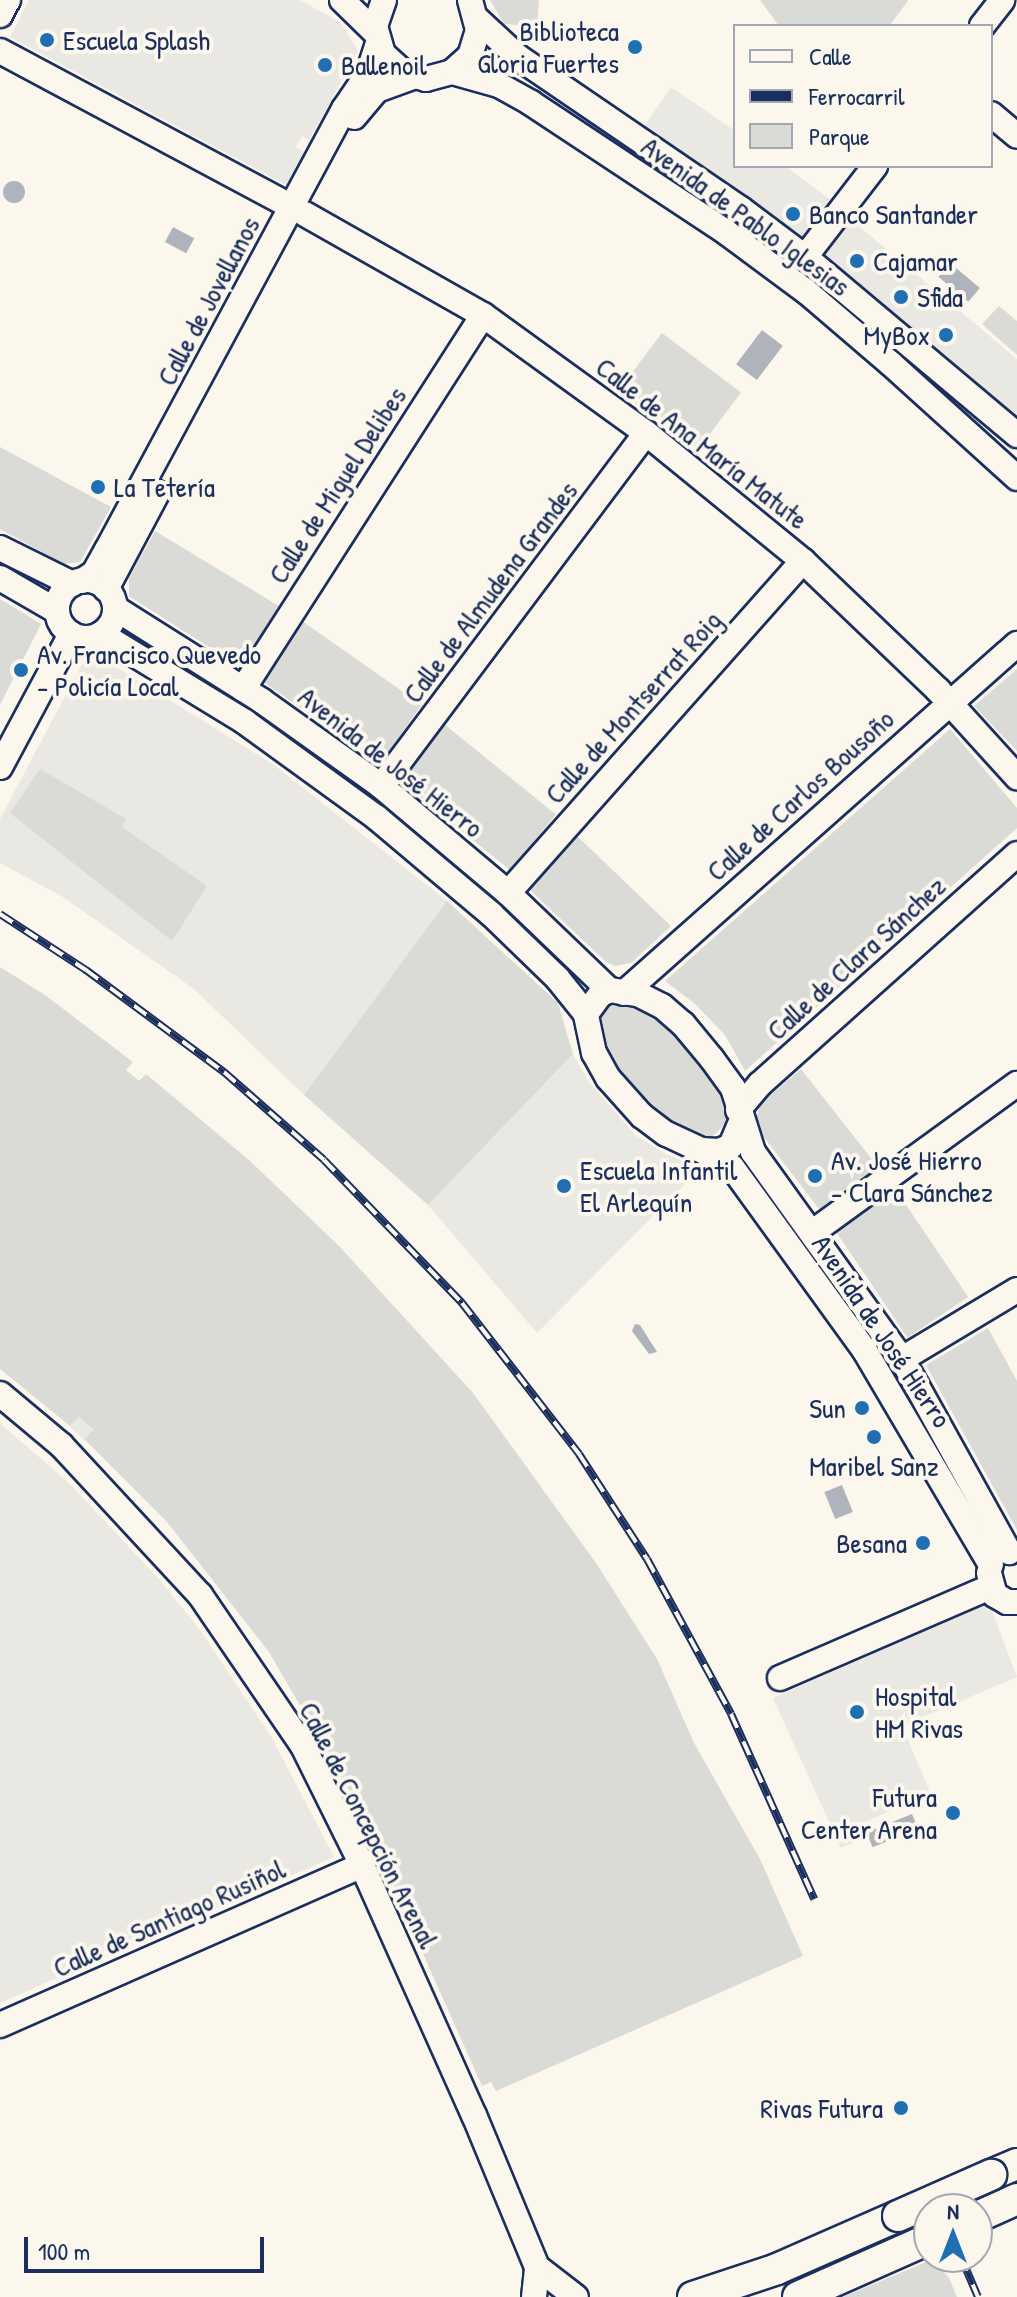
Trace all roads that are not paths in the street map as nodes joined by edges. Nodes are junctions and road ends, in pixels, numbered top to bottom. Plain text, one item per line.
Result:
1 (8, 0) edge
2 (342, 0) edge
3 (384, 0) edge
4 (1002, 0) edge
5 (474, 9) edge
6 (0, 15) edge
7 (984, 24) edge
8 (377, 38) junction
9 (0, 51) edge
10 (452, 72) junction
11 (413, 77) junction
12 (993, 116) edge
13 (1017, 136) edge
14 (873, 168) edge
15 (298, 211) junction
16 (805, 257) junction
17 (483, 315) junction
18 (1015, 428) edge
19 (646, 433) junction
20 (1017, 478) edge
21 (0, 548) edge
22 (803, 561) junction
23 (0, 578) edge
24 (77, 582) junction
25 (111, 598) junction
26 (57, 611) junction
27 (71, 634) junction
28 (101, 634) junction
29 (1017, 644) edge
30 (243, 689) junction
31 (949, 702) junction
32 (0, 767) edge
33 (1017, 777) edge
34 (381, 786) junction
35 (1017, 854) edge
36 (508, 893) junction
37 (616, 992) junction
38 (586, 1014) junction
39 (1017, 1084) edge
40 (740, 1116) junction
41 (701, 1150) junction
42 (813, 1232) junction
43 (1017, 1290) edge
44 (902, 1359) junction
45 (0, 1394) edge
46 (1007, 1583) edge
47 (780, 1678) dead end
48 (362, 1865) junction
49 (0, 2025) edge
50 (1004, 2170) edge
51 (913, 2247) edge
52 (537, 2267) junction
53 (534, 2297) edge
54 (576, 2297) edge
55 (693, 2297) edge
56 (798, 2297) edge

1 - 6 street
2 - 8 street
3 - 8 street, Calle de Jovellanos
4 - 7 street
5 - 10 street
5 - 16 street, Avenida de Pablo Iglesias
8 - 11 street
8 - 15 street, Calle de Jovellanos
9 - 15 street, Calle de Ana María Matute
10 - 11 street, Calle de Jovellanos
10 - 20 street, Avenida de Pablo Iglesias
11 - 15 street, Calle de Jovellanos
12 - 13 street
14 - 16 street
15 - 17 street, Calle de Ana María Matute
15 - 24 street, Calle de Jovellanos
15 - 25 street, Calle de Jovellanos
16 - 18 street, Avenida de Pablo Iglesias
17 - 19 street, Calle de Ana María Matute
17 - 30 street, Calle de Miguel Delibes
19 - 22 street, Calle de Ana María Matute
19 - 34 street, Calle de Almudena Grandes
21 - 24 street
22 - 31 street, Calle de Ana María Matute
22 - 36 street, Calle de Montserrat Roig
23 - 26 street
24 - 25 street
24 - 26 street
25 - 28 street
25 - 30 street, Avenida de José Hierro
26 - 27 street
27 - 28 street
27 - 32 street
28 - 38 street, Avenida de José Hierro
29 - 31 street, Calle de Carlos Bousoño
30 - 34 street, Avenida de José Hierro
31 - 33 street, Calle de Ana María Matute
31 - 37 street, Calle de Carlos Bousoño
34 - 36 street, Avenida de José Hierro
35 - 40 street, Calle de Clara Sánchez
36 - 37 street, Avenida de José Hierro
37 - 38 street, Calle de Carlos Bousoño
37 - 40 street, Avenida de José Hierro
38 - 41 street, Avenida de José Hierro
39 - 42 street
40 - 41 street, Calle de Clara Sánchez
40 - 42 street, Avenida de José Hierro
41 - 46 street, Avenida de José Hierro
42 - 44 street, Avenida de José Hierro
43 - 44 street
44 - 46 street, Avenida de José Hierro
45 - 48 street, Calle de Concepción Arenal
46 - 47 street
48 - 49 street, Calle de Santiago Rusiñol
48 - 52 street, Calle de Concepción Arenal
50 - 55 main road, bridge
51 - 56 main road
52 - 53 street, Calle de Concepción Arenal
52 - 54 street, Calle de Concepción Arenal

